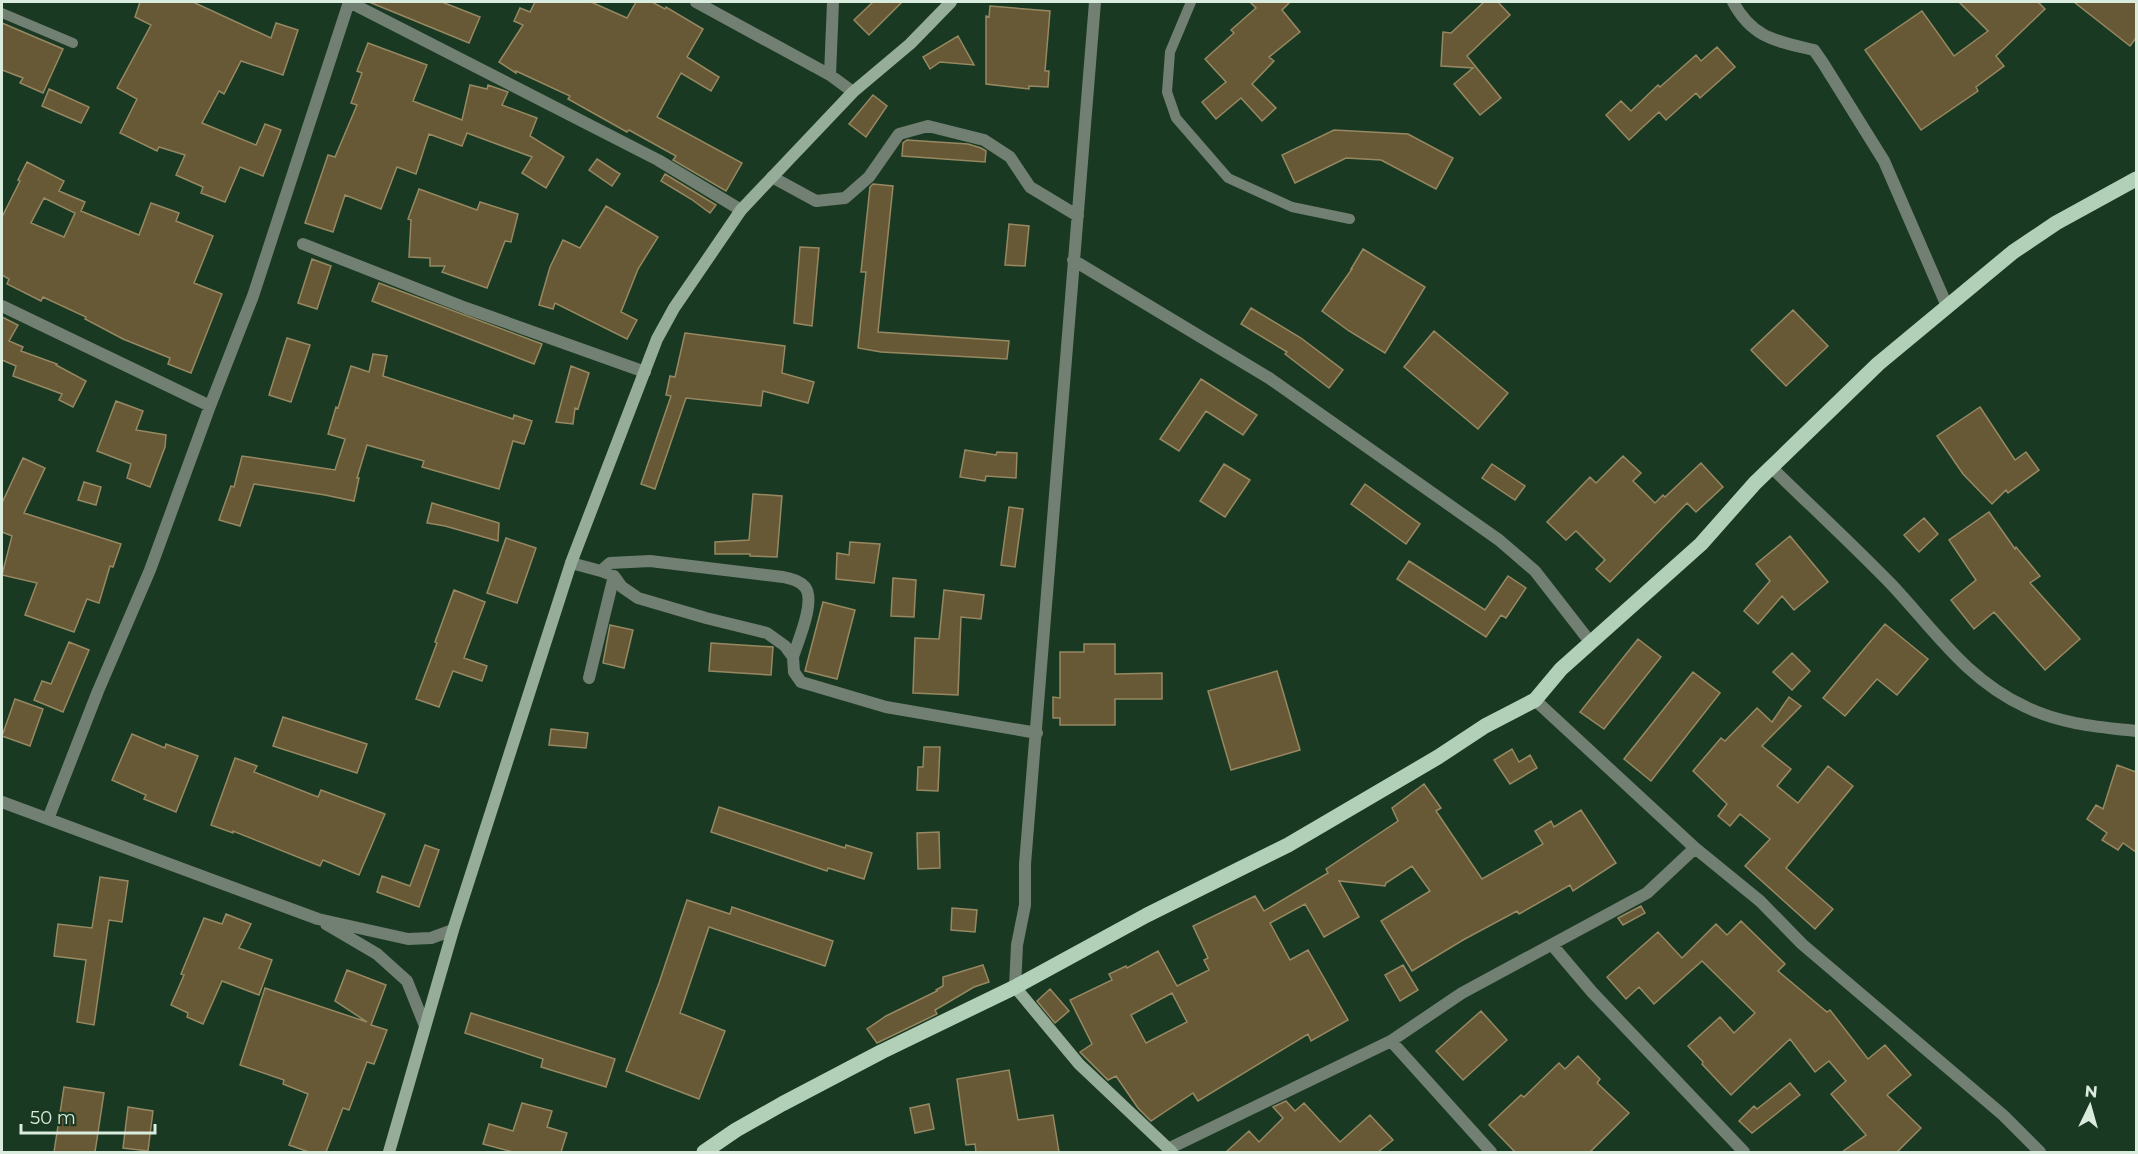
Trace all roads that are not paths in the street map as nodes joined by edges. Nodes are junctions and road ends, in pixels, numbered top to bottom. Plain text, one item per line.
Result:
1 (349, 2) edge
2 (696, 2) edge
3 (832, 2) edge
4 (951, 2) edge
5 (1095, 2) edge
6 (1191, 2) edge
7 (1733, 2) edge
8 (2, 13) edge
9 (73, 43) dead end
10 (830, 75) junction
11 (853, 92) junction
12 (772, 177) junction
13 (2136, 179) edge
14 (741, 210) junction
15 (1078, 216) junction
16 (1350, 219) dead end
17 (303, 244) dead end
18 (1073, 260) junction
19 (2, 306) edge
20 (1947, 306) junction
21 (645, 372) junction
22 (210, 406) junction
23 (1771, 467) junction
24 (571, 563) junction
25 (601, 571) junction
26 (614, 576) junction
27 (1592, 643) junction
28 (792, 657) junction
29 (589, 678) dead end
30 (1535, 700) junction
31 (2136, 731) edge
32 (1036, 733) junction
33 (2, 802) edge
34 (48, 819) junction
35 (1695, 848) junction
36 (318, 919) junction
37 (453, 930) junction
38 (1553, 946) junction
39 (1015, 987) junction
40 (425, 1026) junction
41 (1391, 1041) junction
42 (1170, 1150) edge
43 (389, 1152) edge
44 (704, 1152) edge
45 (1491, 1152) edge
46 (1744, 1152) edge
47 (2040, 1152) edge

1 - 14 street
1 - 22 street
2 - 10 street
3 - 10 street
4 - 11 street
5 - 15 street
6 - 16 lane
7 - 20 street
8 - 9 lane
10 - 11 street
11 - 12 street
12 - 14 street
12 - 15 street
13 - 20 main road
14 - 21 street
15 - 18 street
17 - 21 street
18 - 27 street
18 - 32 street
19 - 22 street
20 - 23 main road
21 - 24 street
22 - 34 street
23 - 27 main road
23 - 31 street
24 - 25 street
24 - 37 street
25 - 26 street
25 - 28 street
26 - 28 street
26 - 29 street
27 - 30 main road
28 - 32 street
30 - 35 street
30 - 39 main road
32 - 39 street
33 - 34 street
34 - 36 street
35 - 38 street
35 - 47 street
36 - 37 street
36 - 40 street
37 - 40 street
38 - 41 street
38 - 46 street
39 - 42 street
39 - 44 main road
40 - 43 street
41 - 42 street
41 - 45 street

